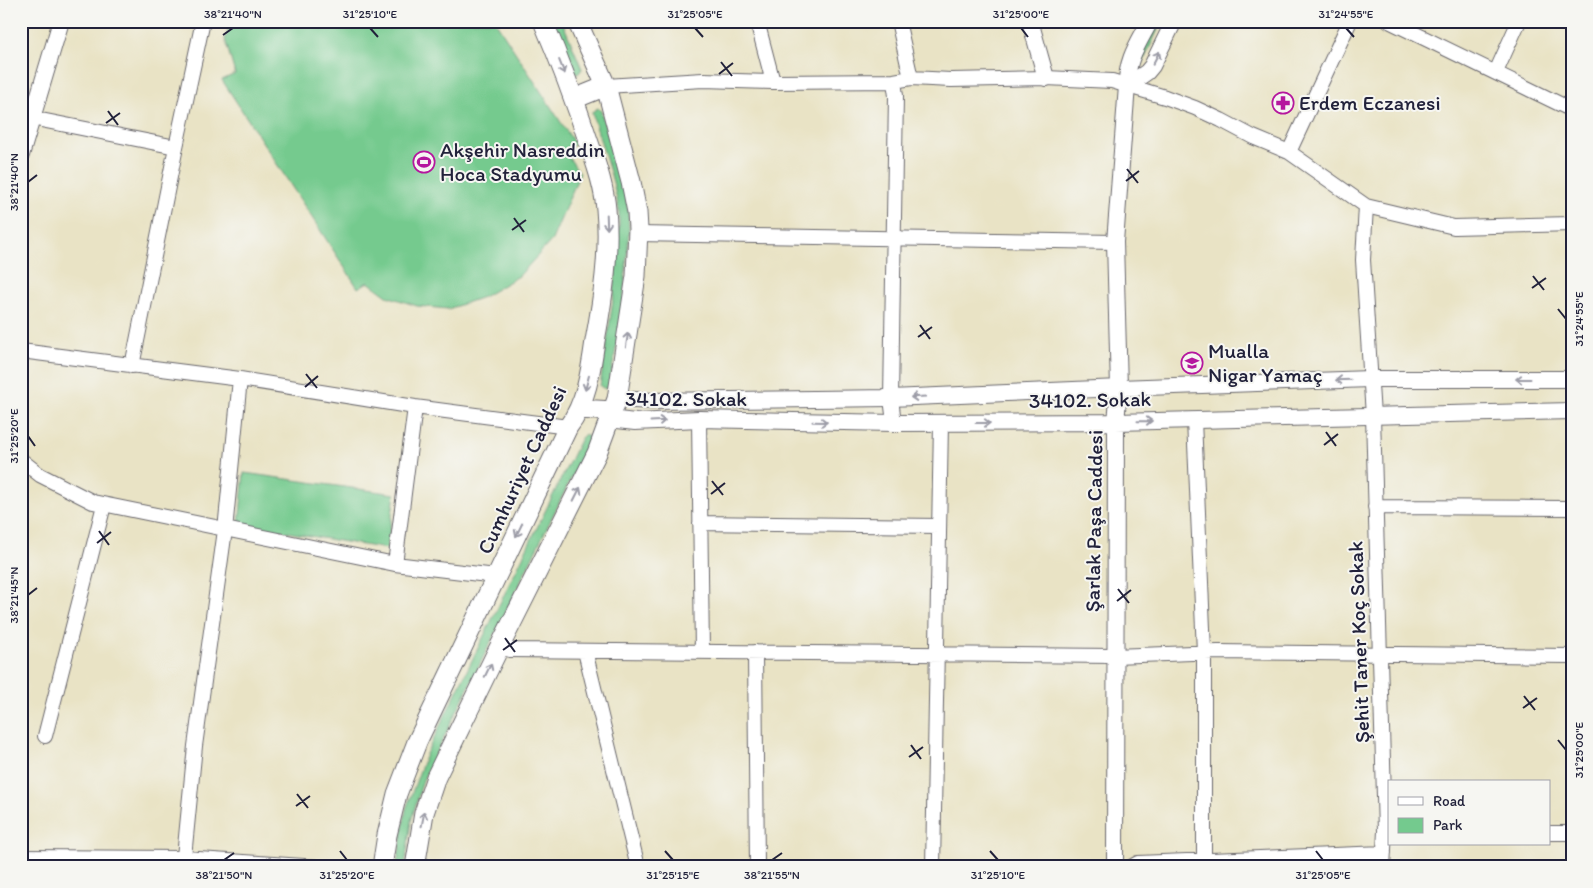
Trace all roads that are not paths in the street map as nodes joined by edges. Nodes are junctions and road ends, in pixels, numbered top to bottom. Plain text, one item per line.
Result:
1 (60, 21) edge
2 (203, 21) edge
3 (544, 21) edge
4 (577, 21) edge
5 (757, 21) edge
6 (898, 21) edge
7 (1030, 21) edge
8 (1150, 21) edge
9 (1174, 21) edge
10 (1350, 21) edge
11 (1389, 21) edge
12 (1519, 21) edge
13 (1496, 72) junction
14 (911, 78) junction
15 (1046, 78) junction
16 (894, 81) junction
17 (773, 82) junction
18 (606, 86) junction
19 (1127, 86) junction
20 (574, 99) junction
21 (1572, 110) edge
22 (26, 117) edge
23 (176, 147) junction
24 (1289, 152) junction
25 (21, 155) edge
26 (1366, 206) junction
27 (1572, 224) edge
28 (637, 234) junction
29 (894, 237) junction
30 (1115, 242) junction
31 (21, 351) edge
32 (132, 366) junction
33 (240, 379) junction
34 (1370, 379) junction
35 (1572, 379) edge
36 (1119, 388) junction
37 (891, 398) junction
38 (415, 407) junction
39 (579, 409) junction
40 (613, 410) junction
41 (1572, 412) edge
42 (1373, 416) junction
43 (699, 419) junction
44 (1194, 420) junction
45 (1116, 422) junction
46 (894, 423) junction
47 (941, 423) junction
48 (568, 427) junction
49 (21, 460) edge
50 (104, 505) junction
51 (1375, 507) junction
52 (1572, 508) edge
53 (700, 523) junction
54 (939, 526) junction
55 (225, 530) junction
56 (395, 564) junction
57 (496, 576) junction
58 (499, 647) junction
59 (585, 650) junction
60 (702, 652) junction
61 (755, 652) junction
62 (1204, 652) junction
63 (937, 654) junction
64 (1379, 655) junction
65 (1114, 656) junction
66 (1572, 656) edge
67 (45, 736) dead end
68 (1387, 831) edge
69 (1550, 833) edge
70 (1572, 833) edge
71 (21, 856) edge
72 (1384, 860) edge
73 (1204, 861) junction
74 (183, 862) edge
75 (318, 867) edge
76 (382, 867) edge
77 (415, 867) edge
78 (638, 867) edge
79 (757, 867) edge
80 (934, 867) edge
81 (1114, 867) edge
82 (1131, 867) edge

1 - 22 street
2 - 23 street
3 -> 20 main road, Cumhuriyet Caddesi
4 - 18 main road
5 - 17 street
6 - 14 street
7 - 15 street
8 - 19 street, Şarlak Paşa Caddesi
19 -> 9 street
10 - 24 street
11 - 13 street
12 - 13 street
13 - 21 street
14 - 15 street
14 - 16 street
15 - 19 street
16 - 17 street
16 - 29 street
17 - 18 street
18 - 20 main road
18 - 28 main road
19 - 24 street
19 - 30 street, Şarlak Paşa Caddesi
20 -> 39 main road, Cumhuriyet Caddesi
22 - 23 street
22 - 25 street
23 - 32 street
24 - 26 street
26 - 27 street
26 - 34 street, Şehit Taner Koç Sokak
28 - 29 street
40 -> 28 main road
29 - 30 street
29 - 37 street
30 - 36 street, Şarlak Paşa Caddesi
31 - 32 street
32 - 33 street
33 - 38 street
33 - 55 street
35 -> 34 street, 34102. Sokak
34 -> 36 street, 34102. Sokak
34 - 42 street, Şehit Taner Koç Sokak
36 -> 37 street, 34102. Sokak
36 - 45 street, Şarlak Paşa Caddesi
37 - 40 street, 34102. Sokak
37 - 46 street
38 - 48 street
38 - 56 street
39 - 40 main road
39 - 48 main road, Cumhuriyet Caddesi
40 -> 43 street, 34102. Sokak
58 -> 40 main road
41 - 42 street, 34102. Sokak
42 - 44 street, 34102. Sokak
42 - 51 street, Şehit Taner Koç Sokak
43 -> 46 street, 34102. Sokak
43 - 53 street
45 -> 44 street, 34102. Sokak
44 - 62 street
47 -> 45 street, 34102. Sokak
45 - 65 street, Şarlak Paşa Caddesi
46 - 47 street, 34102. Sokak
47 - 54 street
48 -> 57 main road, Cumhuriyet Caddesi
49 - 50 street
50 - 55 street
50 - 67 street
51 - 52 street
51 - 64 street, Şehit Taner Koç Sokak
53 - 54 street
53 - 60 street
54 - 63 street
55 - 56 street
55 - 74 street
56 - 57 street
57 - 76 main road, Cumhuriyet Caddesi
58 - 59 street
77 -> 58 main road
59 - 60 street
59 - 78 street
60 - 61 street
61 - 63 street
61 - 79 street
62 - 64 street
62 - 65 street
62 - 73 street
63 - 65 street
63 - 80 street
64 - 66 street
64 - 68 street, Şehit Taner Koç Sokak
65 - 81 street, Şarlak Paşa Caddesi
68 - 72 street, Şehit Taner Koç Sokak
69 - 70 street
71 - 74 street
72 - 73 street
73 - 82 street
74 - 75 street

